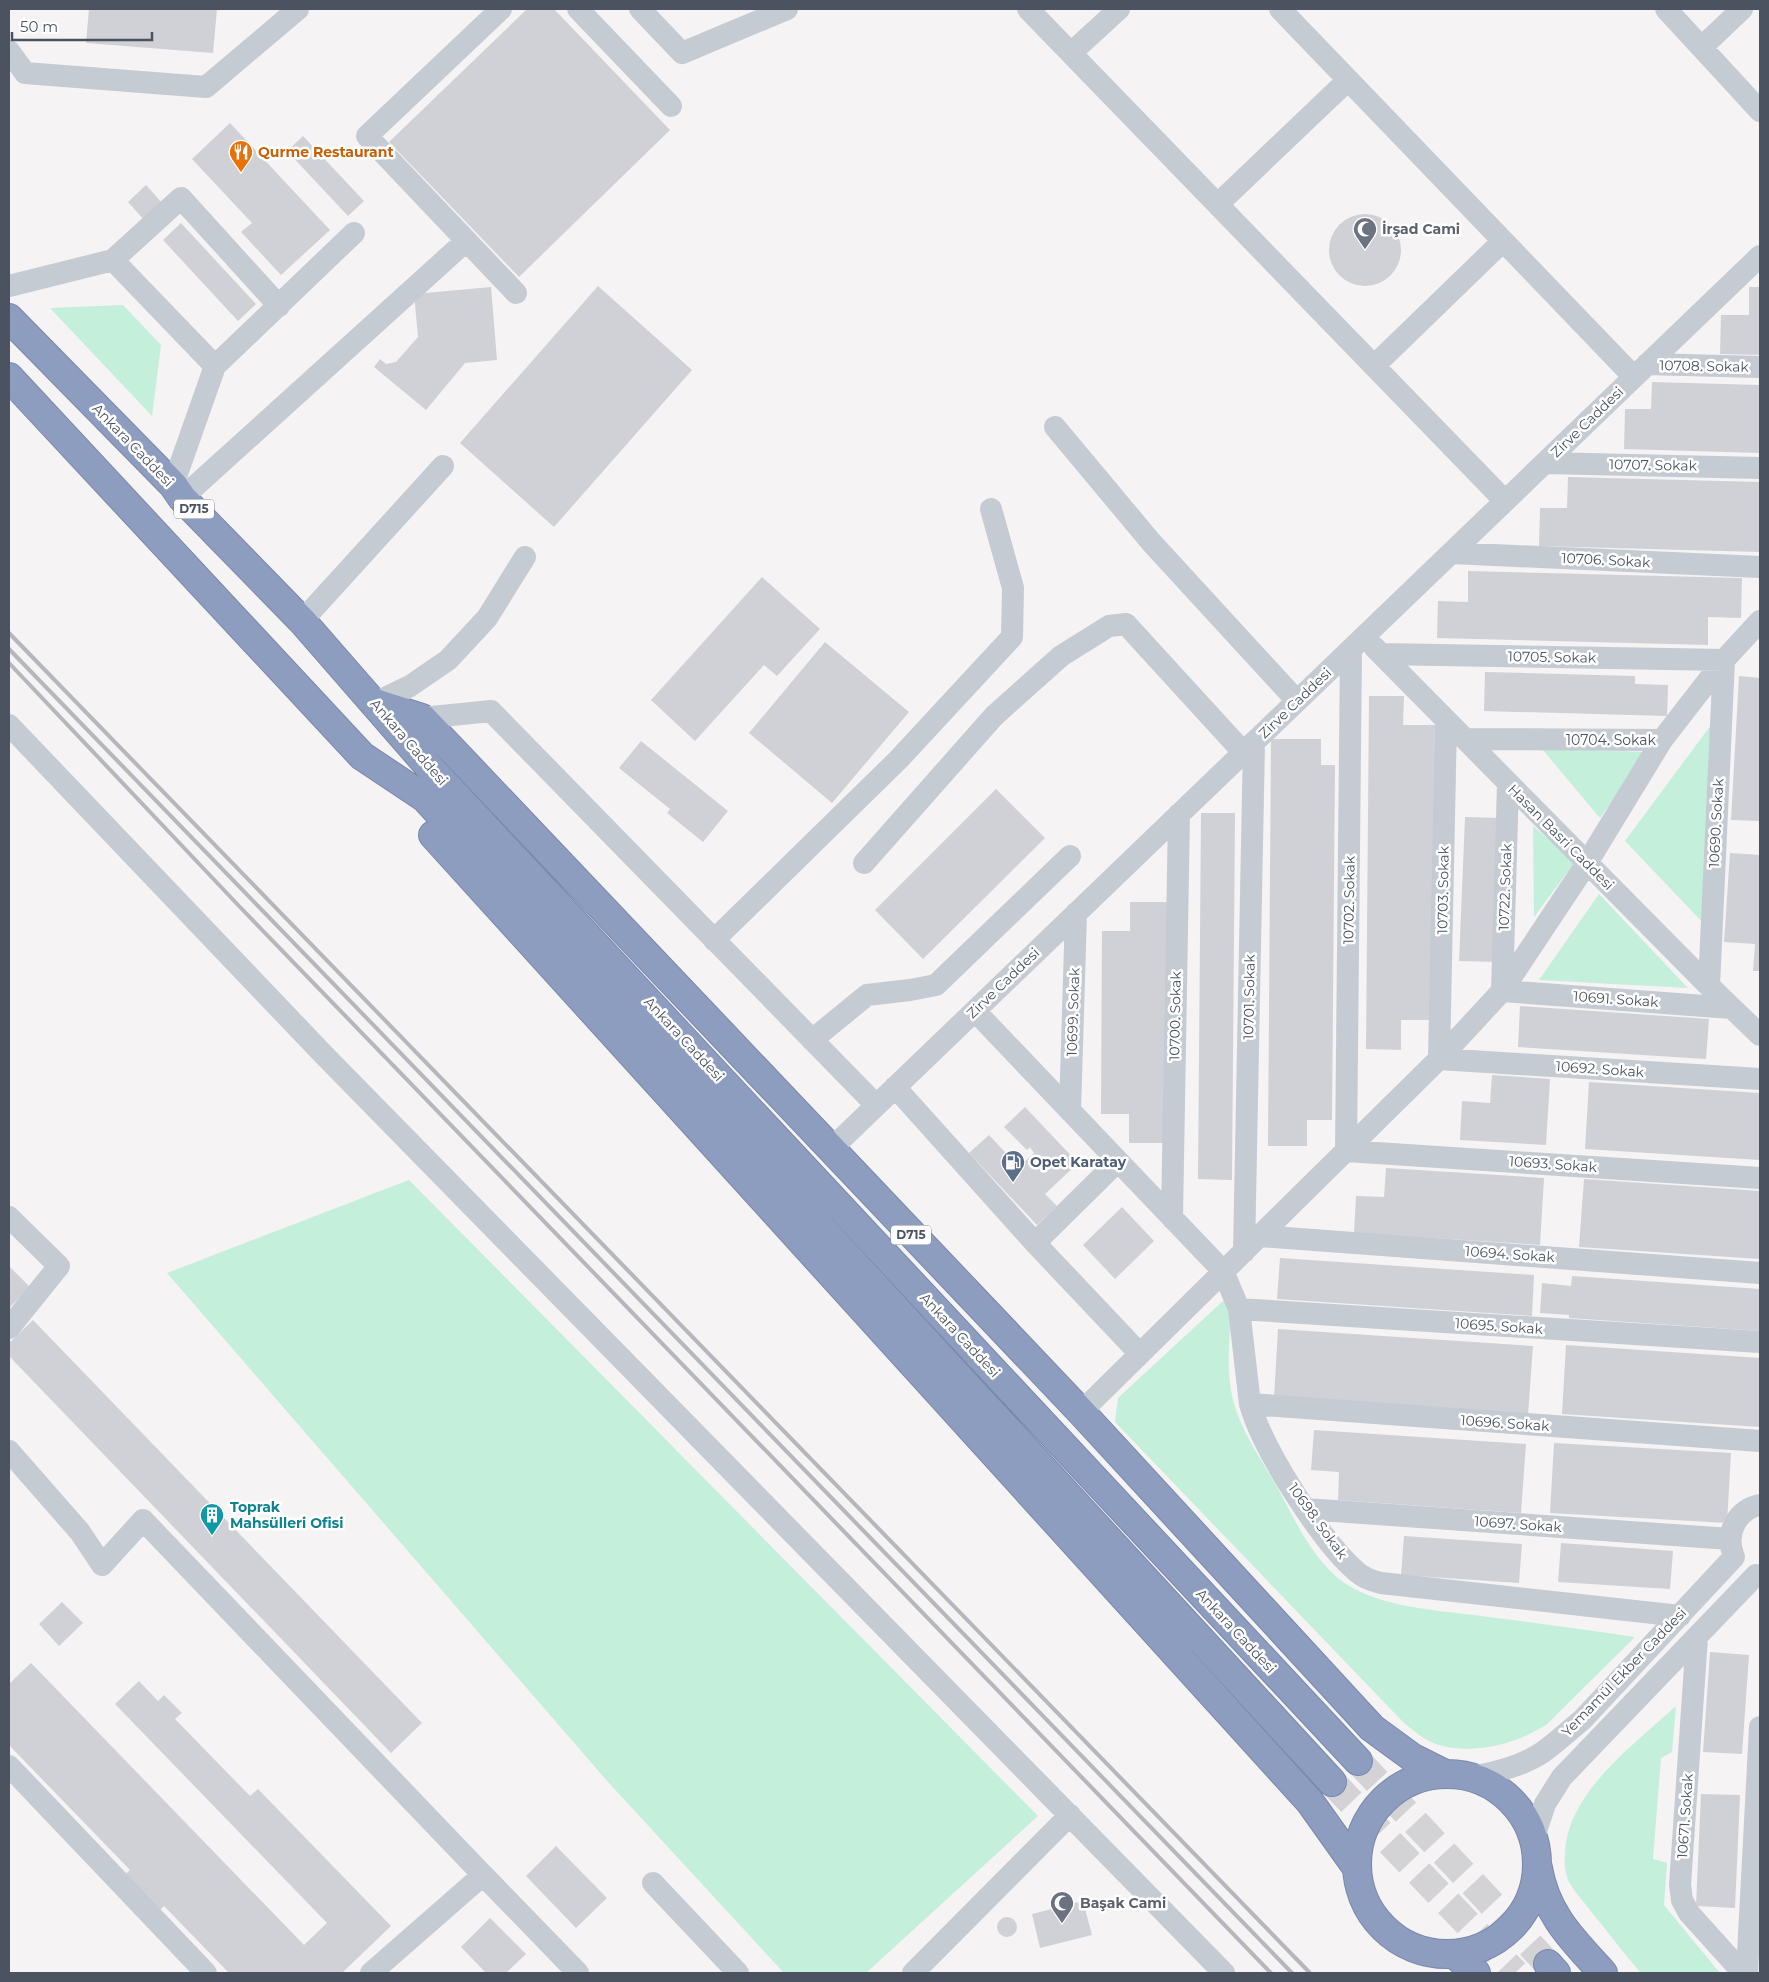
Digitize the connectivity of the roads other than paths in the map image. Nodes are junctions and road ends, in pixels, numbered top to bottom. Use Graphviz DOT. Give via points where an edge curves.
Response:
graph roads {
  1 [pos="298,9"];
  2 [pos="502,9"];
  3 [pos="578,9"];
  4 [pos="640,9"];
  5 [pos="787,9"];
  6 [pos="1028,9"];
  7 [pos="1119,9"];
  8 [pos="1280,9"];
  9 [pos="1666,9"];
  10 [pos="1742,9"];
  11 [pos="747,17"];
  12 [pos="1702,47"];
  13 [pos="9,51"];
  14 [pos="1071,53"];
  15 [pos="1348,80"];
  16 [pos="671,106"];
  17 [pos="1760,111"];
  18 [pos="1218,204"];
  19 [pos="354,233"];
  20 [pos="466,241"];
  21 [pos="1503,241"];
  22 [pos="1760,256"];
  23 [pos="113,260"];
  24 [pos="1751,273"];
  25 [pos="9,286"];
  26 [pos="516,293"];
  27 [pos="279,306"];
  28 [pos="9,318"];
  29 [pos="215,366"];
  30 [pos="1374,366"];
  31 [pos="1760,367"];
  32 [pos="1640,371"];
  33 [pos="9,378"];
  34 [pos="1055,427"];
  35 [pos="1545,463"];
  36 [pos="443,466"];
  37 [pos="1760,468"];
  38 [pos="178,491"];
  39 [pos="1505,501"];
  40 [pos="991,509"];
  41 [pos="1451,552"];
  42 [pos="525,557"];
  43 [pos="1760,566"];
  44 [pos="1760,620"];
  45 [pos="302,621"];
  46 [pos="1357,643"];
  47 [pos="1381,654"];
  48 [pos="1724,660"];
  49 [pos="1297,701"];
  50 [pos="375,703"];
  51 [pos="422,718"];
  52 [pos="1446,721"];
  53 [pos="9,725"];
  54 [pos="1465,739"];
  55 [pos="1662,740"];
  56 [pos="1248,747"];
  57 [pos="362,756"];
  58 [pos="1508,783"];
  59 [pos="1179,814"];
  60 [pos="1070,856"];
  61 [pos="864,863"];
  62 [pos="1587,863"];
  63 [pos="1076,913"];
  64 [pos="714,940"];
  65 [pos="1709,986"];
  66 [pos="1502,991"];
  67 [pos="1731,1008"];
  68 [pos="975,1011"];
  69 [pos="1760,1035"];
  70 [pos="812,1040"];
  71 [pos="1439,1059"];
  72 [pos="1760,1079"];
  73 [pos="895,1087"];
  74 [pos="876,1106"];
  75 [pos="1070,1111"];
  76 [pos="830,1150"];
  77 [pos="1346,1151"];
  78 [pos="1118,1161"];
  79 [pos="1760,1178"];
  80 [pos="9,1216"];
  81 [pos="1172,1218"];
  82 [pos="1260,1236"];
  83 [pos="1035,1244"];
  84 [pos="1244,1252"];
  85 [pos="1223,1272"];
  86 [pos="1760,1273"];
  87 [pos="1239,1309"];
  88 [pos="9,1328"];
  89 [pos="1760,1342"];
  90 [pos="1140,1354"];
  91 [pos="1250,1404"];
  92 [pos="1081,1412"];
  93 [pos="1760,1441"];
  94 [pos="9,1451"];
  95 [pos="1759,1503"];
  96 [pos="1306,1509"];
  97 [pos="1732,1548"];
  98 [pos="1758,1576"];
  99 [pos="1680,1616"];
  100 [pos="1697,1637"];
  101 [pos="1760,1727"];
  102 [pos="1358,1762"];
  103 [pos="9,1766"];
  104 [pos="1443,1773"];
  105 [pos="1472,1777"];
  106 [pos="1332,1782"];
  107 [pos="1070,1815"];
  108 [pos="1534,1837"];
  109 [pos="1538,1864"];
  110 [pos="1357,1868"];
  111 [pos="483,1875"];
  112 [pos="654,1883"];
  113 [pos="1454,1954"];
  114 [pos="206,1973"];
  115 [pos="371,1973"];
  116 [pos="578,1973"];
  117 [pos="738,1973"];
  118 [pos="913,1973"];
  119 [pos="1224,1973"];
  120 [pos="1476,1973"];
  121 [pos="1604,1973"];
  122 [pos="1743,1973"];
  123 [pos="1747,1973"];
  1 -- 13 [label="street" via="206,87 25,73"];
  2 -- 20 [label="street" via="367,136"];
  3 -- 16 [label="street"];
  4 -- 11 [label="street" via="682,53"];
  5 -- 11 [label="street"];
  6 -- 14 [label="street"];
  7 -- 14 [label="street"];
  8 -- 15 [label="street"];
  9 -- 12 [label="street"];
  10 -- 12 [label="street"];
  12 -- 17 [label="street"];
  14 -- 18 [label="street"];
  15 -- 18 [label="street"];
  15 -- 21 [label="street"];
  18 -- 30 [label="street"];
  19 -- 27 [label="street"];
  20 -- 26 [label="street"];
  20 -- 38 [label="street"];
  21 -- 30 [label="street"];
  21 -- 32 [label="street"];
  22 -- 24 [label="street, Zirve Caddesi"];
  23 -- 25 [label="street"];
  23 -- 27 [label="street" via="181,198"];
  23 -- 29 [label="street"];
  24 -- 32 [label="street, Zirve Caddesi"];
  27 -- 29 [label="street"];
  28 -- 38 [label="highway, Ankara Caddesi / D715"];
  29 -- 38 [label="street"];
  30 -- 39 [label="street"];
  31 -- 32 [label="street, 10708. Sokak"];
  32 -- 35 [label="street, Zirve Caddesi"];
  33 -- 57 [label="highway, Ankara Caddesi"];
  34 -- 49 [label="street" via="1152,542"];
  35 -- 37 [label="street, 10707. Sokak"];
  35 -- 39 [label="street, Zirve Caddesi"];
  36 -- 45 [label="street"];
  38 -- 45 [label="highway, Ankara Caddesi / D715"];
  39 -- 41 [label="street, Zirve Caddesi"];
  40 -- 64 [label="street" via="1013,588 1012,638 898,760"];
  41 -- 43 [label="street, 10706. Sokak"];
  41 -- 46 [label="street, Zirve Caddesi"];
  42 -- 50 [label="street" via="487,618 448,660 410,686"];
  44 -- 48 [label="street, 10704. Sokak"];
  45 -- 50 [label="highway, Ankara Caddesi / D715"];
  46 -- 47 [label="street, Hasan Basri Caddesi"];
  46 -- 49 [label="street, Zirve Caddesi"];
  46 -- 77 [label="street, 10702. Sokak"];
  47 -- 48 [label="street, 10705. Sokak"];
  47 -- 52 [label="street, Hasan Basri Caddesi"];
  48 -- 55 [label="street, 10704. Sokak"];
  48 -- 65 [label="street, 10690. Sokak"];
  49 -- 56 [label="street, Zirve Caddesi"];
  50 -- 51 [label="highway, D715"];
  50 -- 102 [label="highway, Ankara Caddesi / D715" via="438,777"];
  51 -- 64 [label="street" via="491,711"];
  51 -- 76 [label="highway, D715"];
  52 -- 54 [label="street, Hasan Basri Caddesi"];
  52 -- 71 [label="street, 10703. Sokak"];
  53 -- 107 [label="street" via="323,1054"];
  54 -- 55 [label="street, 10704. Sokak"];
  54 -- 58 [label="street, Hasan Basri Caddesi"];
  55 -- 62 [label="street"];
  56 -- 59 [label="street, Zirve Caddesi"];
  56 -- 61 [label="street" via="1126,624 1109,626 1062,656 994,716"];
  56 -- 84 [label="street, 10701. Sokak"];
  57 -- 106 [label="highway, Ankara Caddesi" via="425,798"];
  57 -- 110 [label="highway" via="1310,1802"];
  58 -- 62 [label="street, Hasan Basri Caddesi"];
  58 -- 66 [label="street, 10722. Sokak"];
  59 -- 63 [label="street, Zirve Caddesi"];
  59 -- 81 [label="street, 10700. Sokak"];
  60 -- 70 [label="street" via="936,985 867,994"];
  62 -- 65 [label="street, Hasan Basri Caddesi"];
  62 -- 66 [label="street"];
  63 -- 68 [label="street, Zirve Caddesi"];
  63 -- 75 [label="street, 10699. Sokak"];
  64 -- 70 [label="street"];
  65 -- 67 [label="street, Hasan Basri Caddesi"];
  66 -- 67 [label="street, 10691. Sokak"];
  66 -- 71 [label="street"];
  67 -- 69 [label="street, Hasan Basri Caddesi"];
  68 -- 73 [label="street, Zirve Caddesi"];
  68 -- 75 [label="street, 10698. Sokak"];
  70 -- 74 [label="street"];
  71 -- 72 [label="street, 10692. Sokak"];
  71 -- 77 [label="street"];
  73 -- 74 [label="street, Zirve Caddesi"];
  73 -- 83 [label="street"];
  74 -- 76 [label="street, Zirve Caddesi"];
  75 -- 78 [label="street, 10698. Sokak"];
  76 -- 92 [label="highway, D715"];
  77 -- 79 [label="street, 10693. Sokak"];
  77 -- 82 [label="street"];
  78 -- 81 [label="street, 10698. Sokak"];
  78 -- 83 [label="street"];
  80 -- 88 [label="street" via="59,1266"];
  81 -- 85 [label="street, 10698. Sokak"];
  82 -- 84 [label="street"];
  82 -- 86 [label="street, 10694. Sokak"];
  83 -- 90 [label="street"];
  84 -- 85 [label="street"];
  85 -- 87 [label="street, 10698. Sokak"];
  85 -- 90 [label="street"];
  87 -- 89 [label="street, 10695. Sokak"];
  87 -- 91 [label="street, 10698. Sokak"];
  90 -- 92 [label="street"];
  91 -- 93 [label="street, 10696. Sokak"];
  91 -- 96 [label="street, 10698. Sokak" via="1260,1431"];
  92 -- 104 [label="highway, D715" via="1372,1728 1413,1758"];
  94 -- 111 [label="street" via="80,1532 102,1565 143,1520"];
  95 -- 97 [label="street, Yemamül Ekber Caddesi" via="1735,1522"];
  96 -- 97 [label="street, 10697. Sokak"];
  96 -- 99 [label="street, 10698. Sokak" via="1357,1572 1381,1584"];
  97 -- 98 [label="street" via="1747,1571"];
  97 -- 99 [label="street, Yemamül Ekber Caddesi"];
  98 -- 100 [label="street, Yemamül Ekber Caddesi"];
  99 -- 105 [label="street, Yemamül Ekber Caddesi" via="1583,1719 1542,1752 1513,1766"];
  100 -- 108 [label="street, Yemamül Ekber Caddesi" via="1562,1777 1545,1804"];
  100 -- 122 [label="street, 10671. Sokak" via="1680,1885 1682,1900 1689,1913"];
  101 -- 123 [label="street"];
  103 -- 114 [label="street"];
  104 -- 105 [label="highway"];
  104 -- 110 [label="highway" via="1416,1779 1384,1800 1372,1814 1360,1839"];
  105 -- 108 [label="highway" via="1506,1795 1523,1814"];
  107 -- 118 [label="street"];
  107 -- 119 [label="street"];
  108 -- 109 [label="highway"];
  109 -- 113 [label="highway" via="1533,1890 1522,1915 1504,1934 1481,1948"];
  109 -- 121 [label="highway" via="1541,1886 1558,1921"];
  110 -- 113 [label="highway" via="1362,1896 1377,1921 1399,1941 1426,1952"];
  111 -- 115 [label="street"];
  111 -- 116 [label="street"];
  112 -- 117 [label="street"];
  113 -- 120 [label="highway"];
}
